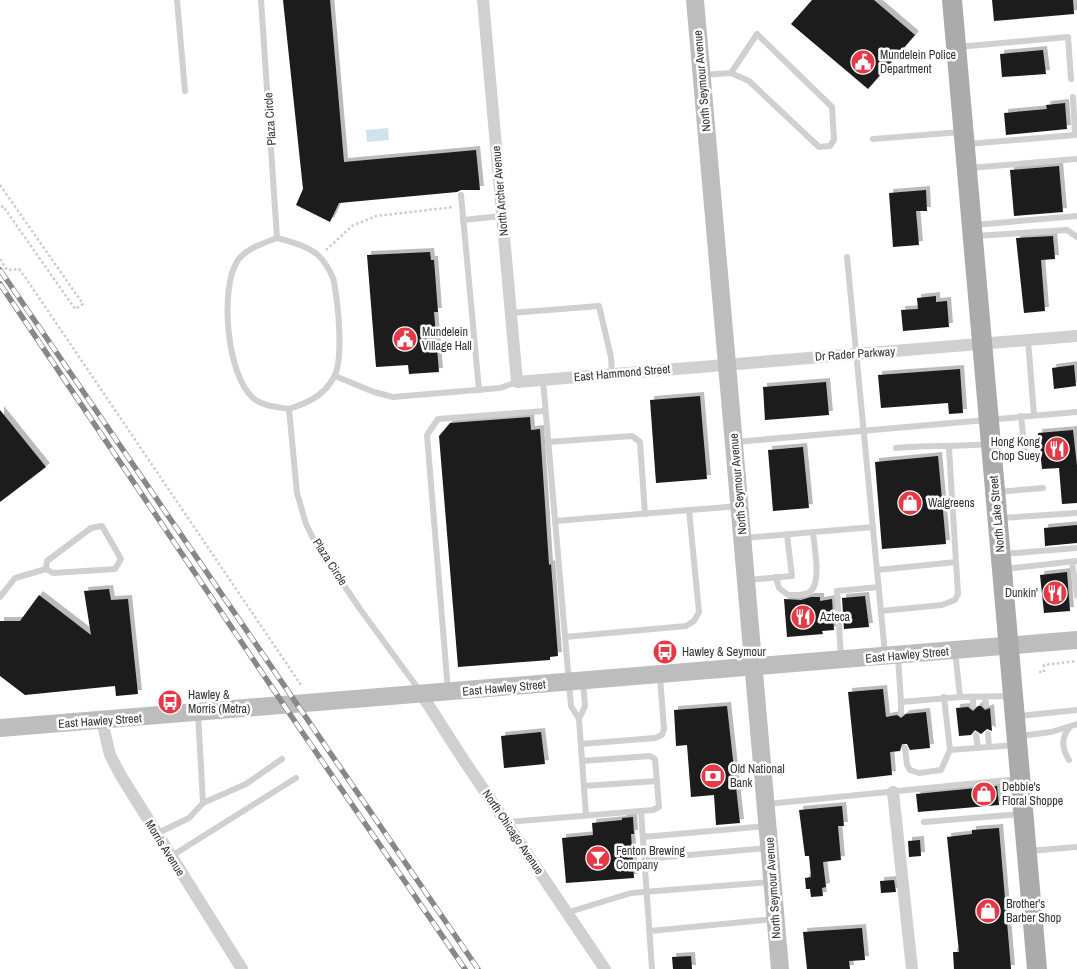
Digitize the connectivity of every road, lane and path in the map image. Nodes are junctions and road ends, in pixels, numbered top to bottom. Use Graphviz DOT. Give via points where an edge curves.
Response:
graph roads {
  1 [pos="177,0"];
  2 [pos="261,0"];
  3 [pos="483,0"];
  4 [pos="695,0"];
  5 [pos="952,0"];
  6 [pos="957,47"];
  7 [pos="731,73"];
  8 [pos="701,76"];
  9 [pos="1071,79"];
  10 [pos="185,91"];
  11 [pos="1073,97"];
  12 [pos="873,138"];
  13 [pos="965,138"];
  14 [pos="1077,158"];
  15 [pos="968,168"];
  16 [pos="0,185"];
  17 [pos="461,195"];
  18 [pos="455,207"];
  19 [pos="0,209"];
  20 [pos="502,216"];
  21 [pos="1077,216"];
  22 [pos="463,220"];
  23 [pos="973,230"];
  24 [pos="1077,237"];
  25 [pos="277,238"];
  26 [pos="320,256"];
  27 [pos="848,257"];
  28 [pos="0,259"];
  29 [pos="511,314"];
  30 [pos="1077,336"];
  31 [pos="1028,340"];
  32 [pos="983,344"];
  33 [pos="857,354"];
  34 [pos="727,363"];
  35 [pos="612,374"];
  36 [pos="335,376"];
  37 [pos="543,380"];
  38 [pos="517,382"];
  39 [pos="479,390"];
  40 [pos="288,409"];
  41 [pos="545,411"];
  42 [pos="1077,412"];
  43 [pos="1022,416"];
  44 [pos="1034,416"];
  45 [pos="989,419"];
  46 [pos="864,431"];
  47 [pos="548,442"];
  48 [pos="734,442"];
  49 [pos="896,448"];
  50 [pos="949,448"];
  51 [pos="866,450"];
  52 [pos="874,450"];
  53 [pos="992,450"];
  54 [pos="1043,488"];
  55 [pos="995,492"];
  56 [pos="740,506"];
  57 [pos="690,510"];
  58 [pos="1077,513"];
  59 [pos="645,514"];
  60 [pos="997,518"];
  61 [pos="555,521"];
  62 [pos="873,527"];
  63 [pos="813,532"];
  64 [pos="788,535"];
  65 [pos="743,538"];
  66 [pos="1077,548"];
  67 [pos="1075,561"];
  68 [pos="956,562"];
  69 [pos="1000,562"];
  70 [pos="46,569"];
  71 [pos="877,570"];
  72 [pos="776,577"];
  73 [pos="746,580"];
  74 [pos="879,587"];
  75 [pos="0,596"];
  76 [pos="1077,596"];
  77 [pos="881,610"];
  78 [pos="565,637"];
  79 [pos="1077,640"];
  80 [pos="1007,646"];
  81 [pos="955,651"];
  82 [pos="891,656"];
  83 [pos="841,660"];
  84 [pos="1077,661"];
  85 [pos="754,667"];
  86 [pos="1039,672"];
  87 [pos="660,675"];
  88 [pos="576,682"];
  89 [pos="301,685"];
  90 [pos="448,692"];
  91 [pos="422,695"];
  92 [pos="1012,696"];
  93 [pos="944,697"];
  94 [pos="960,697"];
  95 [pos="973,697"];
  96 [pos="985,697"];
  97 [pos="901,702"];
  98 [pos="986,705"];
  99 [pos="974,706"];
  100 [pos="1077,710"];
  101 [pos="198,713"];
  102 [pos="901,713"];
  103 [pos="1014,716"];
  104 [pos="579,718"];
  105 [pos="102,721"];
  106 [pos="1077,724"];
  107 [pos="1069,727"];
  108 [pos="0,728"];
  109 [pos="976,734"];
  110 [pos="988,734"];
  111 [pos="1016,741"];
  112 [pos="581,744"];
  113 [pos="989,747"];
  114 [pos="905,748"];
  115 [pos="978,748"];
  116 [pos="950,750"];
  117 [pos="282,759"];
  118 [pos="1069,760"];
  119 [pos="582,761"];
  120 [pos="296,778"];
  121 [pos="1020,779"];
  122 [pos="657,781"];
  123 [pos="584,786"];
  124 [pos="893,792"];
  125 [pos="203,803"];
  126 [pos="766,804"];
  127 [pos="641,811"];
  128 [pos="1023,813"];
  129 [pos="586,815"];
  130 [pos="507,822"];
  131 [pos="924,822"];
  132 [pos="768,826"];
  133 [pos="156,834"];
  134 [pos="643,837"];
  135 [pos="1077,847"];
  136 [pos="770,848"];
  137 [pos="1026,851"];
  138 [pos="170,857"];
  139 [pos="644,859"];
  140 [pos="772,882"];
  141 [pos="647,892"];
  142 [pos="566,913"];
  143 [pos="776,919"];
  144 [pos="650,931"];
  145 [pos="242,969"];
  146 [pos="605,969"];
  147 [pos="652,969"];
  148 [pos="780,969"];
  149 [pos="912,969"];
  150 [pos="1037,969"];
  1 -- 10 [label="lane"];
  2 -- 25 [label="lane, Plaza Circle"];
  3 -- 20 [label="street, North Archer Avenue"];
  4 -- 8 [label="street, North Seymour Avenue"];
  5 -- 6 [label="main road, North Lake Street"];
  6 -- 9 [label="lane" via="1068,37"];
  6 -- 13 [label="main road, North Lake Street"];
  7 -- 7 [label="lane" via="749,81 819,147 830,146 834,140 832,107 757,34"];
  7 -- 8 [label="lane"];
  8 -- 34 [label="street, North Seymour Avenue"];
  11 -- 13 [label="lane" via="1075,135"];
  12 -- 13 [label="lane"];
  13 -- 15 [label="main road, North Lake Street"];
  14 -- 15 [label="lane"];
  15 -- 23 [label="main road, North Lake Street"];
  16 -- 19 [label="path" via="83,304 75,309 3,206"];
  17 -- 22 [label="lane"];
  18 -- 26 [label="path" via="364,220 352,226"];
  20 -- 22 [label="lane"];
  20 -- 29 [label="street, North Archer Avenue"];
  21 -- 23 [label="lane"];
  22 -- 39 [label="lane"];
  23 -- 24 [label="lane" via="1067,230"];
  23 -- 32 [label="main road, North Lake Street"];
  25 -- 26 [label="lane"];
  25 -- 40 [label="lane" via="254,247 238,260 227,300 233,363 241,384 253,398"];
  26 -- 36 [label="lane" via="334,280 340,351"];
  27 -- 33 [label="lane"];
  28 -- 89 [label="path" via="8,270 19,269 27,280"];
  29 -- 35 [label="lane" via="599,306"];
  29 -- 38 [label="street, North Archer Avenue"];
  30 -- 31 [label="street, Dr Rader Parkway"];
  31 -- 32 [label="street, Dr Rader Parkway"];
  31 -- 44 [label="lane"];
  32 -- 33 [label="street, Dr Rader Parkway"];
  32 -- 45 [label="main road, North Lake Street"];
  33 -- 34 [label="street, Dr Rader Parkway"];
  33 -- 46 [label="lane"];
  34 -- 35 [label="street, East Hammond Street"];
  34 -- 48 [label="street, North Seymour Avenue"];
  35 -- 37 [label="street, East Hammond Street"];
  36 -- 39 [label="lane" via="393,397"];
  36 -- 40 [label="lane" via="325,391 308,403"];
  37 -- 38 [label="street, East Hammond Street"];
  37 -- 41 [label="lane"];
  38 -- 39 [label="lane"];
  40 -- 91 [label="lane, Plaza Circle" via="297,493 306,524 360,609"];
  41 -- 47 [label="lane"];
  41 -- 90 [label="lane" via="438,419 426,435"];
  42 -- 44 [label="lane"];
  43 -- 44 [label="lane"];
  43 -- 45 [label="lane"];
  43 -- 53 [label="lane" via="1025,454"];
  45 -- 46 [label="lane"];
  45 -- 53 [label="main road, North Lake Street"];
  46 -- 48 [label="lane"];
  46 -- 51 [label="lane"];
  47 -- 59 [label="lane" via="632,436 640,442"];
  47 -- 61 [label="lane"];
  48 -- 56 [label="street, North Seymour Avenue"];
  49 -- 50 [label="lane" via="933,445"];
  50 -- 53 [label="lane"];
  50 -- 68 [label="lane"];
  51 -- 52 [label="lane"];
  51 -- 62 [label="lane"];
  53 -- 55 [label="main road, North Lake Street"];
  54 -- 55 [label="lane"];
  55 -- 60 [label="main road, North Lake Street"];
  56 -- 57 [label="lane"];
  56 -- 65 [label="street, North Seymour Avenue"];
  57 -- 59 [label="lane"];
  57 -- 78 [label="lane" via="699,612 694,621 686,626"];
  58 -- 60 [label="lane"];
  59 -- 61 [label="lane"];
  60 -- 69 [label="main road, North Lake Street"];
  61 -- 78 [label="lane"];
  62 -- 63 [label="lane"];
  62 -- 71 [label="lane"];
  63 -- 64 [label="lane"];
  63 -- 72 [label="lane" via="817,580 814,588 807,594 788,595 779,588"];
  64 -- 65 [label="lane"];
  64 -- 72 [label="lane" via="792,576"];
  65 -- 73 [label="street, North Seymour Avenue"];
  66 -- 69 [label="lane"];
  67 -- 69 [label="lane"];
  67 -- 76 [label="lane"];
  68 -- 71 [label="lane"];
  68 -- 77 [label="lane" via="958,594 955,600 942,605"];
  69 -- 80 [label="main road, North Lake Street"];
  70 -- 70 [label="lane" via="53,573 115,569 121,559 102,526 91,528 47,561"];
  70 -- 75 [label="lane" via="16,578"];
  71 -- 74 [label="lane"];
  72 -- 73 [label="lane"];
  73 -- 85 [label="street, North Seymour Avenue"];
  74 -- 77 [label="lane"];
  74 -- 83 [label="lane" via="837,591"];
  77 -- 82 [label="lane"];
  78 -- 88 [label="lane"];
  79 -- 80 [label="street, East Hawley Street"];
  80 -- 81 [label="street, East Hawley Street"];
  80 -- 92 [label="main road, North Lake Street"];
  81 -- 82 [label="street, East Hawley Street"];
  81 -- 94 [label="lane"];
  82 -- 83 [label="street, East Hawley Street"];
  82 -- 97 [label="lane"];
  83 -- 85 [label="street, East Hawley Street"];
  84 -- 86 [label="path" via="1044,665 1044,672"];
  85 -- 87 [label="street, East Hawley Street"];
  85 -- 126 [label="street, North Seymour Avenue"];
  87 -- 88 [label="street, East Hawley Street"];
  87 -- 112 [label="lane" via="662,735"];
  88 -- 90 [label="street, East Hawley Street"];
  88 -- 104 [label="lane" via="572,706"];
  88 -- 104 [label="lane" via="585,706"];
  90 -- 91 [label="street, East Hawley Street"];
  91 -- 101 [label="street, East Hawley Street"];
  91 -- 130 [label="street, North Chicago Avenue"];
  92 -- 96 [label="lane"];
  92 -- 103 [label="main road, North Lake Street"];
  93 -- 94 [label="lane"];
  93 -- 97 [label="lane"];
  93 -- 116 [label="lane"];
  94 -- 95 [label="lane"];
  95 -- 96 [label="lane"];
  95 -- 99 [label="lane"];
  96 -- 98 [label="lane"];
  97 -- 102 [label="lane"];
  100 -- 103 [label="lane"];
  101 -- 105 [label="street, East Hawley Street"];
  101 -- 125 [label="lane"];
  103 -- 111 [label="main road, North Lake Street"];
  104 -- 112 [label="lane"];
  105 -- 108 [label="street, East Hawley Street"];
  105 -- 133 [label="street, Morris Avenue" via="110,754"];
  106 -- 107 [label="lane"];
  107 -- 111 [label="lane"];
  107 -- 118 [label="lane" via="1063,742"];
  109 -- 115 [label="lane"];
  110 -- 113 [label="lane"];
  111 -- 113 [label="lane"];
  111 -- 121 [label="main road, North Lake Street"];
  112 -- 119 [label="lane"];
  113 -- 115 [label="lane"];
  114 -- 116 [label="lane" via="907,765 919,773 941,770"];
  115 -- 116 [label="lane"];
  117 -- 125 [label="lane" via="246,784"];
  119 -- 122 [label="lane" via="650,756 656,759"];
  119 -- 123 [label="lane"];
  120 -- 138 [label="lane"];
  121 -- 124 [label="lane"];
  121 -- 128 [label="main road, North Lake Street"];
  122 -- 123 [label="lane"];
  122 -- 127 [label="lane" via="659,806"];
  123 -- 129 [label="lane"];
  124 -- 126 [label="lane"];
  124 -- 149 [label="street"];
  125 -- 133 [label="lane" via="189,818"];
  126 -- 132 [label="street, North Seymour Avenue"];
  127 -- 129 [label="lane"];
  127 -- 134 [label="lane"];
  128 -- 131 [label="lane"];
  128 -- 137 [label="main road, North Lake Street"];
  129 -- 130 [label="lane"];
  130 -- 142 [label="street, North Chicago Avenue"];
  132 -- 134 [label="lane"];
  132 -- 136 [label="street, North Seymour Avenue"];
  133 -- 138 [label="street, Morris Avenue"];
  134 -- 139 [label="lane"];
  135 -- 137 [label="lane"];
  136 -- 139 [label="lane"];
  136 -- 140 [label="street, North Seymour Avenue"];
  137 -- 150 [label="main road, North Lake Street"];
  138 -- 145 [label="street, Morris Avenue"];
  139 -- 141 [label="lane"];
  140 -- 141 [label="lane"];
  140 -- 143 [label="street, North Seymour Avenue"];
  141 -- 142 [label="lane" via="631,893"];
  141 -- 144 [label="lane"];
  142 -- 146 [label="street, North Chicago Avenue"];
  143 -- 144 [label="lane"];
  143 -- 148 [label="street, North Seymour Avenue"];
  144 -- 147 [label="lane"];
}
